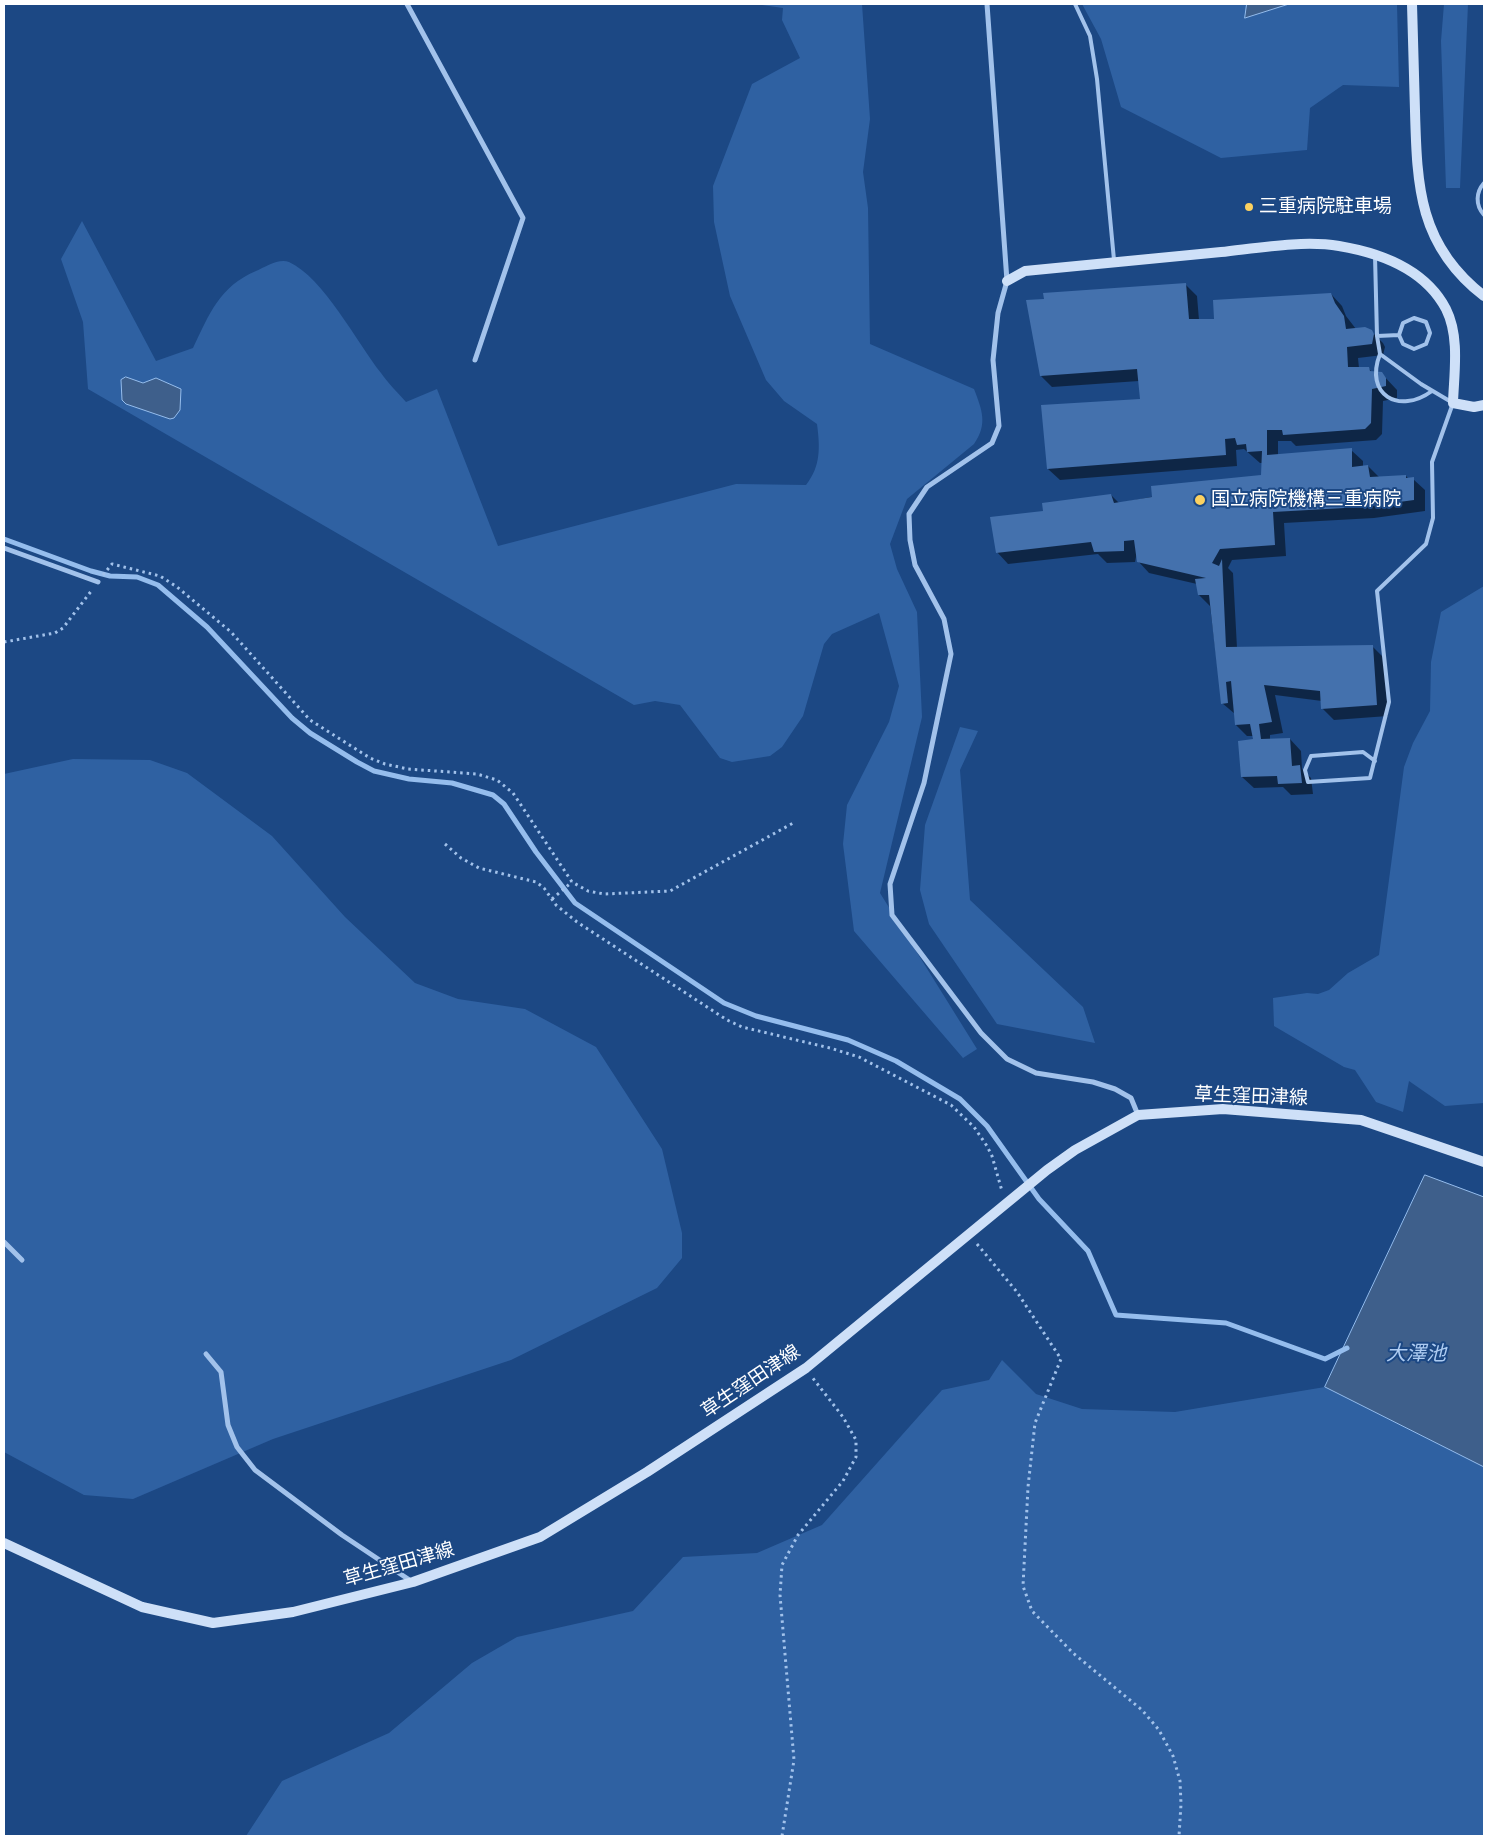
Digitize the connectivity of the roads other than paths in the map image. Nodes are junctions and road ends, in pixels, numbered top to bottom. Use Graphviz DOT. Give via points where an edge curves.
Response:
graph roads {
  1 [pos="408,4"];
  2 [pos="987,4"];
  3 [pos="1075,4"];
  4 [pos="1412,4"];
  5 [pos="1484,182"];
  6 [pos="1484,215"];
  7 [pos="1375,254"];
  8 [pos="1115,262"];
  9 [pos="1007,281"];
  10 [pos="1484,296"];
  11 [pos="1398,335"];
  12 [pos="1377,336"];
  13 [pos="1380,354"];
  14 [pos="474,360"];
  15 [pos="1432,391"];
  16 [pos="1453,403"];
  17 [pos="1484,405"];
  18 [pos="4,548"];
  19 [pos="98,582"];
  20 [pos="1375,761"];
  21 [pos="1138,1115"];
  22 [pos="1484,1162"];
  23 [pos="4,1242"];
  24 [pos="22,1260"];
  25 [pos="206,1354"];
  26 [pos="4,1543"];
  27 [pos="413,1582"];
  1 -- 14 [label="street" via="523,218"];
  2 -- 9 [label="street"];
  3 -- 8 [label="lane" via="1090,36 1097,79"];
  4 -- 10 [label="main road" via="1416,152 1421,198 1427,219 1446,257 1456,272"];
  5 -- 6 [label="lane" via="1478,198 1478,207"];
  7 -- 8 [label="main road" via="1337,246 1277,246"];
  7 -- 12 [label="lane"];
  7 -- 16 [label="main road" via="1418,276 1429,285 1446,310 1454,335"];
  8 -- 9 [label="main road" via="1025,271"];
  9 -- 21 [label="street" via="998,313 993,360 999,426 992,443 927,487 909,514 915,565 944,619 951,654 924,783 890,884 892,915 981,1033 1007,1059 1036,1073 1115,1088 1135,1102"];
  11 -- 11 [label="lane" via="1403,323 1414,318 1426,322 1430,333 1426,344 1414,349 1402,344"];
  11 -- 12 [label="lane"];
  12 -- 13 [label="lane"];
  13 -- 15 [label="lane"];
  13 -- 15 [label="lane" via="1378,384 1383,395 1400,401 1422,398"];
  15 -- 16 [label="lane"];
  16 -- 17 [label="main road" via="1474,407"];
  16 -- 20 [label="lane" via="1432,462 1433,518 1426,544 1377,591 1389,702"];
  18 -- 19 [label="street"];
  20 -- 20 [label="lane" via="1363,752 1311,756 1305,770 1308,782 1370,778"];
  21 -- 22 [label="main road, 草生窪田津線" via="1223,1109 1361,1120"];
  21 -- 27 [label="main road, 草生窪田津線" via="1075,1150 1037,1178 806,1368 647,1472 540,1537"];
  23 -- 24 [label="street"];
  25 -- 27 [label="street" via="222,1372 228,1425 237,1448 255,1470 342,1535"];
  26 -- 27 [label="main road, 草生窪田津線" via="142,1607 213,1624 293,1612"];
}
